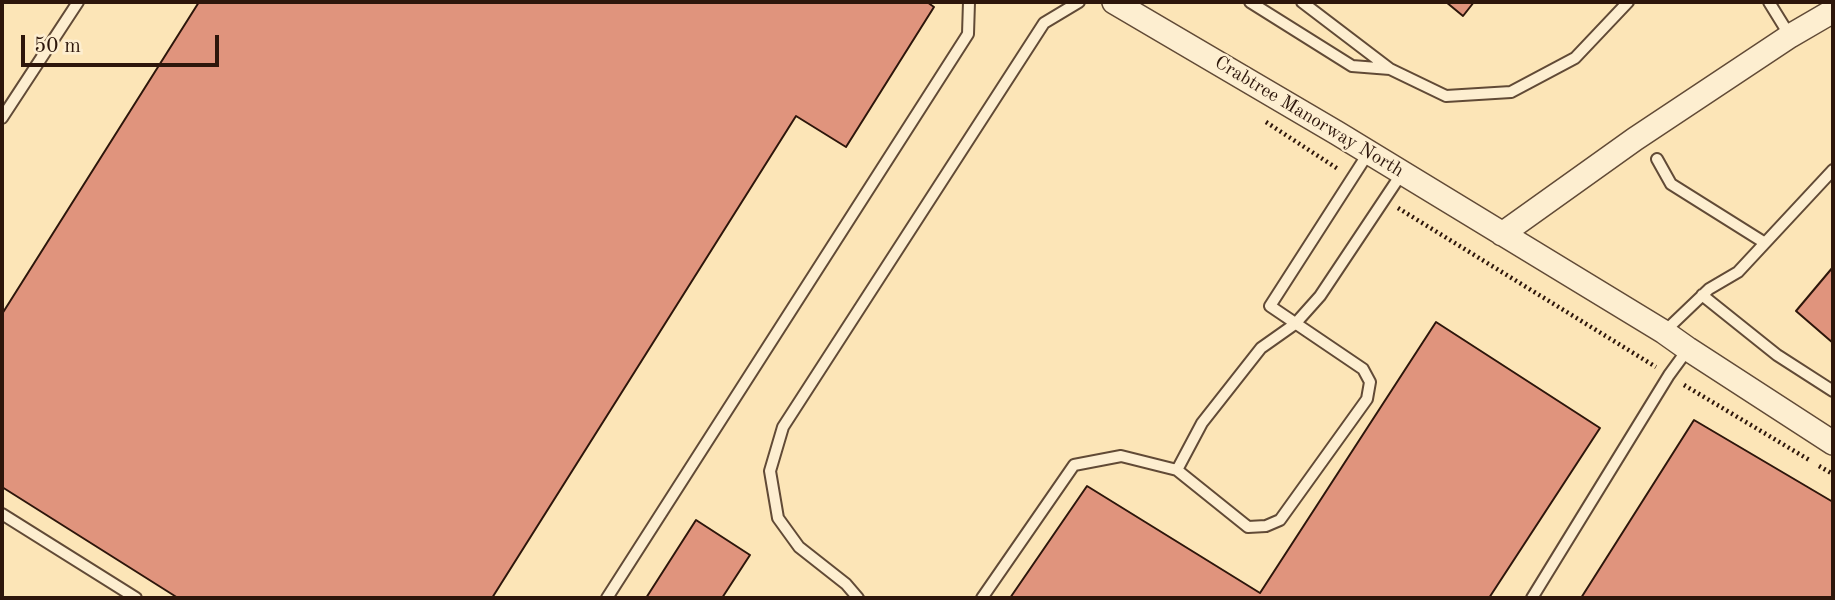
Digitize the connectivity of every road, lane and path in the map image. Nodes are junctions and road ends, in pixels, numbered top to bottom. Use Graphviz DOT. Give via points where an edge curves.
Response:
graph roads {
  1 [pos="78,2"];
  2 [pos="969,2"];
  3 [pos="1079,2"];
  4 [pos="1114,2"];
  5 [pos="1250,2"];
  6 [pos="1302,2"];
  7 [pos="1628,2"];
  8 [pos="1769,2"];
  9 [pos="1833,11"];
  10 [pos="1790,36"];
  11 [pos="1390,69"];
  12 [pos="2,118"];
  13 [pos="1369,152"];
  14 [pos="1657,159"];
  15 [pos="1833,170"];
  16 [pos="1402,173"];
  17 [pos="1398,208"];
  18 [pos="1502,234"];
  19 [pos="1765,243"];
  20 [pos="1702,295"];
  21 [pos="1295,324"];
  22 [pos="1664,332"];
  23 [pos="1688,349"];
  24 [pos="1653,365"];
  25 [pos="1681,383"];
  26 [pos="1833,391"];
  27 [pos="1833,443"];
  28 [pos="1177,470"];
  29 [pos="1833,474"];
  30 [pos="2,514"];
  31 [pos="136,598"];
  32 [pos="607,598"];
  33 [pos="858,598"];
  34 [pos="982,598"];
  35 [pos="1532,598"];
  1 -- 12 [label="lane"];
  2 -- 32 [label="lane" via="968,34"];
  3 -- 33 [label="lane" via="1044,23 783,427 770,471 778,518 799,547"];
  4 -- 13 [label="street, Crabtree Manorway North"];
  5 -- 11 [label="lane" via="1352,66"];
  6 -- 11 [label="lane"];
  7 -- 11 [label="lane" via="1576,58 1511,92 1446,96"];
  8 -- 10 [label="lane"];
  9 -- 10 [label="street"];
  10 -- 18 [label="street"];
  13 -- 16 [label="street, Crabtree Manorway North"];
  13 -- 21 [label="lane" via="1270,306"];
  14 -- 19 [label="lane" via="1671,184"];
  15 -- 19 [label="lane"];
  16 -- 18 [label="street, Crabtree Manorway North"];
  16 -- 21 [label="lane" via="1320,296"];
  17 -- 24 [label="path, Crabtree Manorway North"];
  18 -- 22 [label="street, Crabtree Manorway North"];
  19 -- 20 [label="lane" via="1738,272"];
  20 -- 22 [label="lane"];
  20 -- 26 [label="lane" via="1777,355"];
  21 -- 28 [label="lane" via="1261,348 1202,423"];
  21 -- 28 [label="lane" via="1363,369 1370,382 1367,399 1280,520 1248,527"];
  22 -- 23 [label="street, Crabtree Manorway North"];
  23 -- 27 [label="street, Crabtree Manorway North"];
  23 -- 35 [label="lane"];
  25 -- 29 [label="path"];
  28 -- 34 [label="lane" via="1121,456 1074,465"];
  30 -- 31 [label="lane"];
}
